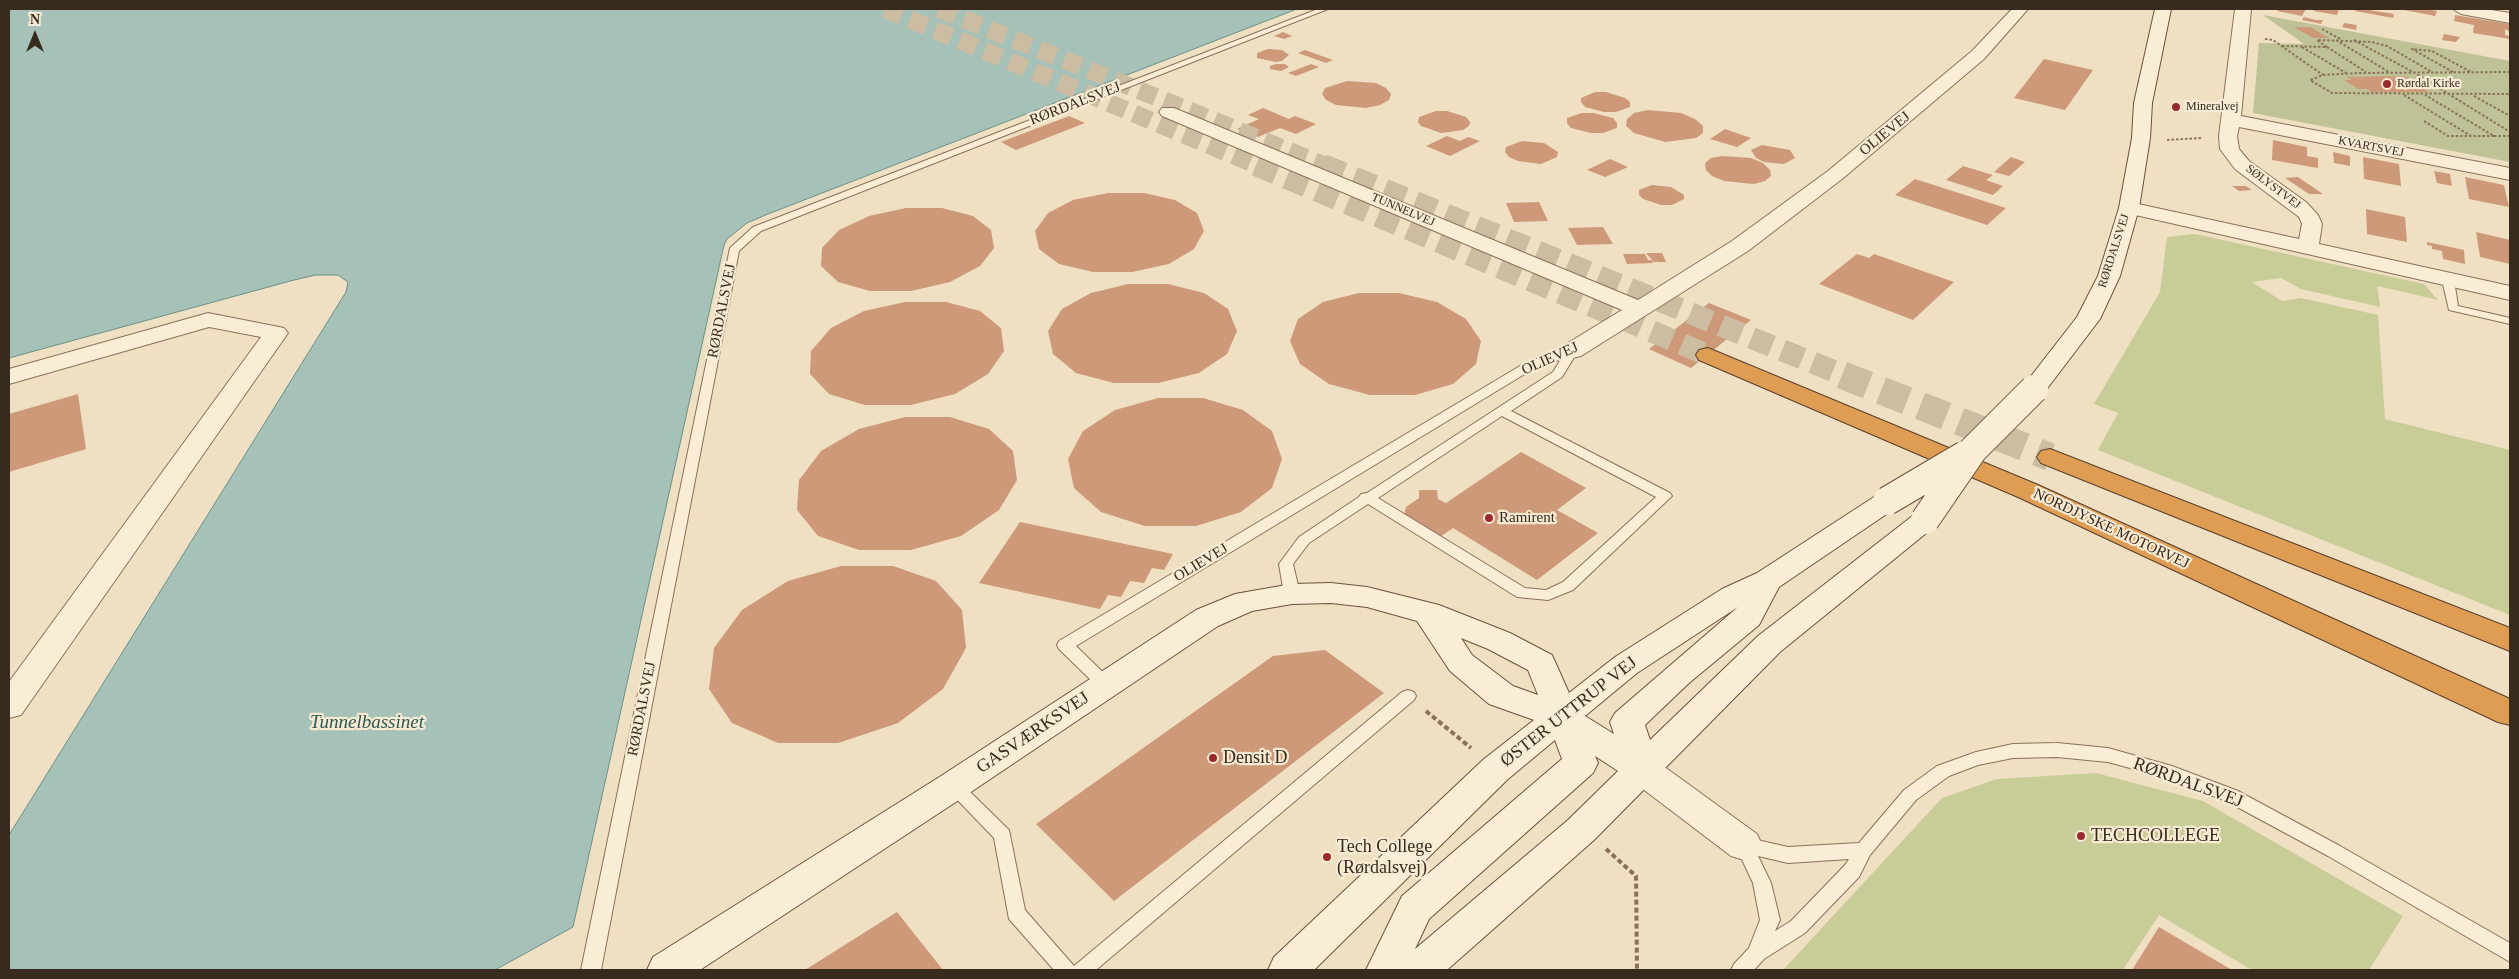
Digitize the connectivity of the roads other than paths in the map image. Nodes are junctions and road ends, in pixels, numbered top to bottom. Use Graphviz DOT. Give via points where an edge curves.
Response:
graph roads {
  1 [pos="1324,9"];
  2 [pos="2020,9"];
  3 [pos="2163,9"];
  4 [pos="2243,9"];
  5 [pos="2461,9"];
  6 [pos="2510,18"];
  7 [pos="1168,112"];
  8 [pos="2232,120"];
  9 [pos="2510,174"];
  10 [pos="2129,208"];
  11 [pos="2308,248"];
  12 [pos="2448,280"];
  13 [pos="2510,293"];
  14 [pos="1638,308"];
  15 [pos="2510,321"];
  16 [pos="1572,350"];
  17 [pos="1708,355"];
  18 [pos="9,377"];
  19 [pos="1502,411"];
  20 [pos="1973,450"];
  21 [pos="2050,457"];
  22 [pos="1366,497"];
  23 [pos="1887,502"];
  24 [pos="1768,580"];
  25 [pos="1292,594"];
  26 [pos="1428,613"];
  27 [pos="2510,640"];
  28 [pos="1105,684"];
  29 [pos="14,692"];
  30 [pos="1408,696"];
  31 [pos="2510,713"];
  32 [pos="1562,717"];
  33 [pos="1642,770"];
  34 [pos="953,786"];
  35 [pos="1744,845"];
  36 [pos="1864,850"];
  37 [pos="2510,953"];
  38 [pos="1757,954"];
  39 [pos="591,970"];
  40 [pos="667,970"];
  41 [pos="1066,970"];
  42 [pos="1082,970"];
  43 [pos="1288,970"];
  44 [pos="1386,970"];
  45 [pos="1419,970"];
  46 [pos="1741,970"];
  1 -- 39 [label="lane, RØRDALSVEJ" via="757,229 734,250"];
  2 -- 14 [label="street, OLIEVEJ" via="1978,56 1835,174 1740,246"];
  3 -- 10 [label="street, RØRDALSVEJ" via="2143,102 2141,138"];
  4 -- 8 [label="street, SØLYSTVEJ"];
  5 -- 6 [label="street"];
  7 -- 14 [label="street, TUNNELVEJ"];
  8 -- 9 [label="street, KVARTSVEJ"];
  8 -- 11 [label="street, SØLYSTVEJ" via="2228,136 2230,149 2242,165 2308,215 2312,224"];
  10 -- 11 [label="street"];
  10 -- 20 [label="street, RØRDALSVEJ, bridge" via="2109,276 2088,319 2034,389"];
  11 -- 12 [label="street"];
  12 -- 13 [label="street"];
  12 -- 15 [label="lane" via="2453,308"];
  14 -- 16 [label="street, OLIEVEJ"];
  16 -- 19 [label="lane" via="1558,374"];
  16 -- 28 [label="lane, OLIEVEJ" via="1529,366 1065,646"];
  17 -- 31 [label="highway, NORDJYSKE MOTORVEJ" via="2028,491"];
  18 -- 29 [label="street" via="208,320 276,333"];
  19 -- 22 [label="lane"];
  19 -- 22 [label="lane" via="1665,496 1568,586 1548,595 1522,593"];
  20 -- 23 [label="street, RØRDALSVEJ, bridge"];
  20 -- 33 [label="street, RØRDALSVEJ, bridge" via="1924,520 1769,644"];
  21 -- 27 [label="highway"];
  22 -- 25 [label="lane" via="1304,540 1286,564"];
  23 -- 24 [label="street, ØSTER UTTRUP VEJ"];
  24 -- 32 [label="street, ØSTER UTTRUP VEJ" via="1733,596 1626,665"];
  24 -- 33 [label="street" via="1748,616 1627,722"];
  25 -- 26 [label="street, GASVÆRKSVEJ" via="1331,593 1367,597"];
  25 -- 28 [label="street, GASVÆRKSVEJ" via="1246,601 1208,618"];
  26 -- 32 [label="street" via="1461,663 1501,695"];
  26 -- 32 [label="street, GASVÆRKSVEJ" via="1499,641 1541,663"];
  28 -- 34 [label="street, GASVÆRKSVEJ"];
  30 -- 42 [label="lane"];
  32 -- 33 [label="street, RØRDALSVEJ"];
  32 -- 43 [label="street, ØSTER UTTRUP VEJ" via="1496,768"];
  32 -- 44 [label="street, GASVÆRKSVEJ" via="1581,763 1416,908"];
  33 -- 35 [label="street, RØRDALSVEJ"];
  33 -- 45 [label="street" via="1569,841"];
  34 -- 40 [label="street, GASVÆRKSVEJ"];
  34 -- 41 [label="lane" via="1003,835 1016,913"];
  35 -- 36 [label="lane, RØRDALSVEJ" via="1788,855"];
  35 -- 38 [label="lane, RØRDALSVEJ" via="1762,883 1770,920"];
  36 -- 37 [label="lane, RØRDALSVEJ" via="1910,794 1943,771 2013,751 2057,750 2108,755 2166,771 2232,796"];
  36 -- 38 [label="lane, RØRDALSVEJ" via="1852,871 1798,927"];
  38 -- 46 [label="lane, RØRDALSVEJ"];
}
